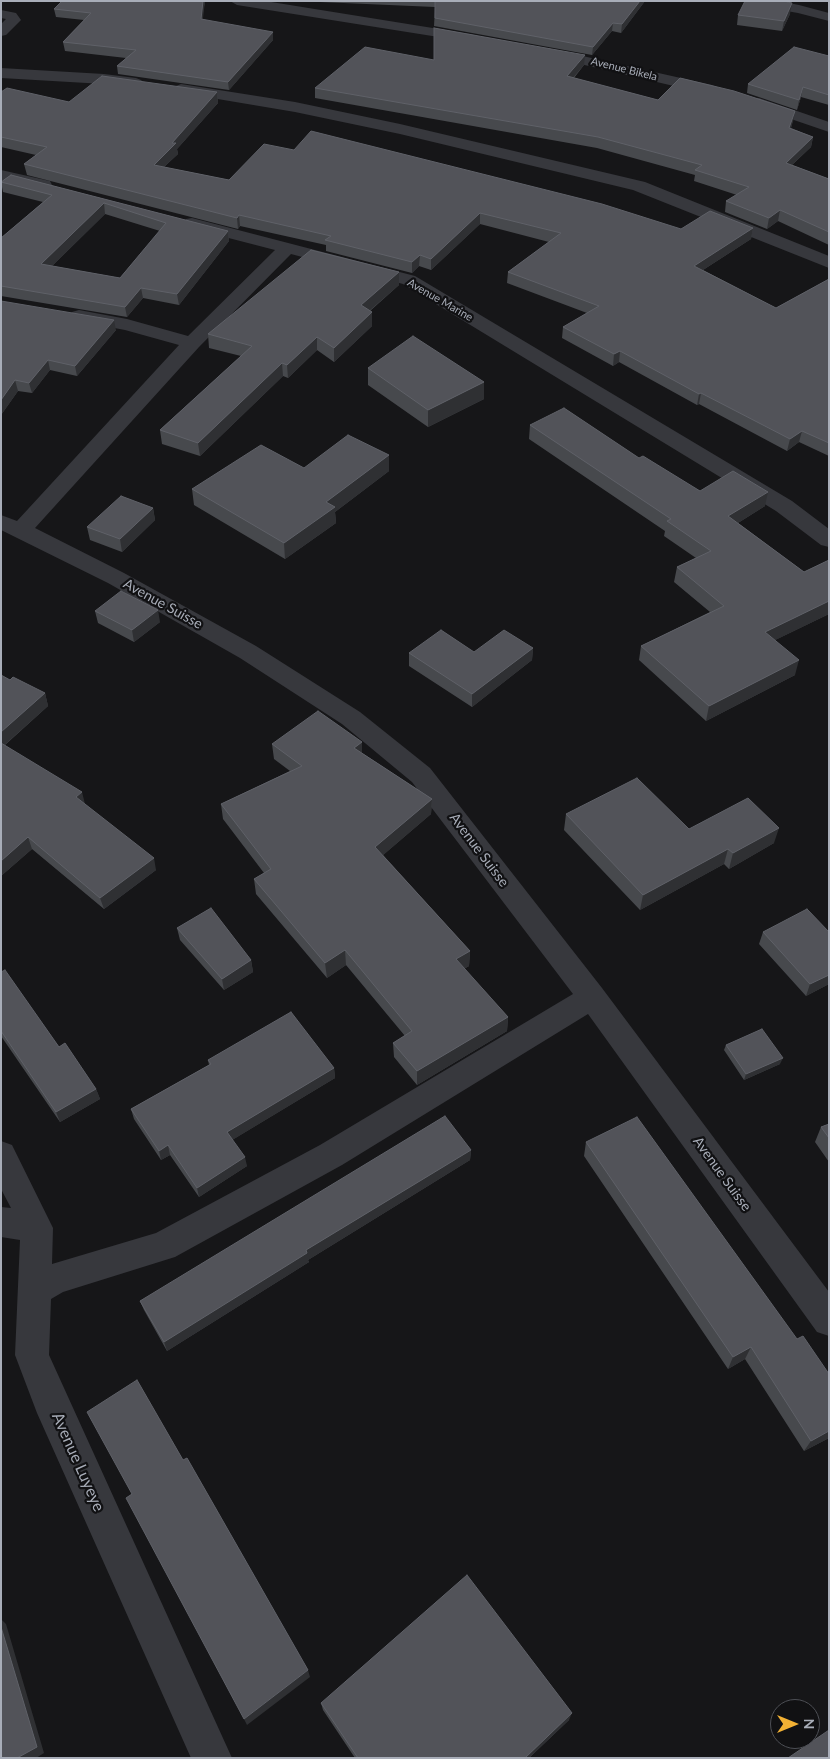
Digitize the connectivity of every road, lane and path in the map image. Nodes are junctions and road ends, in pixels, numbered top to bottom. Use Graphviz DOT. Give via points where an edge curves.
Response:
graph roads {
  1 [pos="237,1"];
  2 [pos="752,1"];
  3 [pos="1,14"];
  4 [pos="829,17"];
  5 [pos="1,32"];
  6 [pos="482,40"];
  7 [pos="530,49"];
  8 [pos="1,72"];
  9 [pos="151,85"];
  10 [pos="170,88"];
  11 [pos="729,94"];
  12 [pos="745,99"];
  13 [pos="829,127"];
  14 [pos="1,175"];
  15 [pos="58,189"];
  16 [pos="173,218"];
  17 [pos="287,248"];
  18 [pos="829,263"];
  19 [pos="59,313"];
  20 [pos="192,343"];
  21 [pos="11,526"];
  22 [pos="829,540"];
  23 [pos="592,998"];
  24 [pos="1,1155"];
  25 [pos="1,1222"];
  26 [pos="37,1228"];
  27 [pos="36,1290"];
  28 [pos="829,1320"];
  29 [pos="212,1758"];
  1 -- 6 [label="street"];
  2 -- 4 [label="street"];
  3 -- 5 [label="street" via="14,20"];
  7 -- 11 [label="street, Avenue Bikela"];
  8 -- 9 [label="street"];
  10 -- 18 [label="street" via="295,107 639,186"];
  12 -- 13 [label="street"];
  14 -- 15 [label="street"];
  16 -- 17 [label="street, Avenue Marine"];
  17 -- 20 [label="street"];
  17 -- 22 [label="street, Avenue Marine" via="409,280 435,294 784,506"];
  19 -- 20 [label="street" via="127,325"];
  20 -- 21 [label="street"];
  21 -- 23 [label="street, Avenue Suisse" via="116,578 248,652 351,718 421,775"];
  23 -- 27 [label="street" via="331,1155 163,1246 54,1279"];
  23 -- 28 [label="street, Avenue Suisse"];
  24 -- 26 [label="street, Avenue Luyeye"];
  25 -- 26 [label="street"];
  26 -- 27 [label="street, Avenue Luyeye"];
  27 -- 29 [label="street, Avenue Luyeye" via="32,1355"];
}
